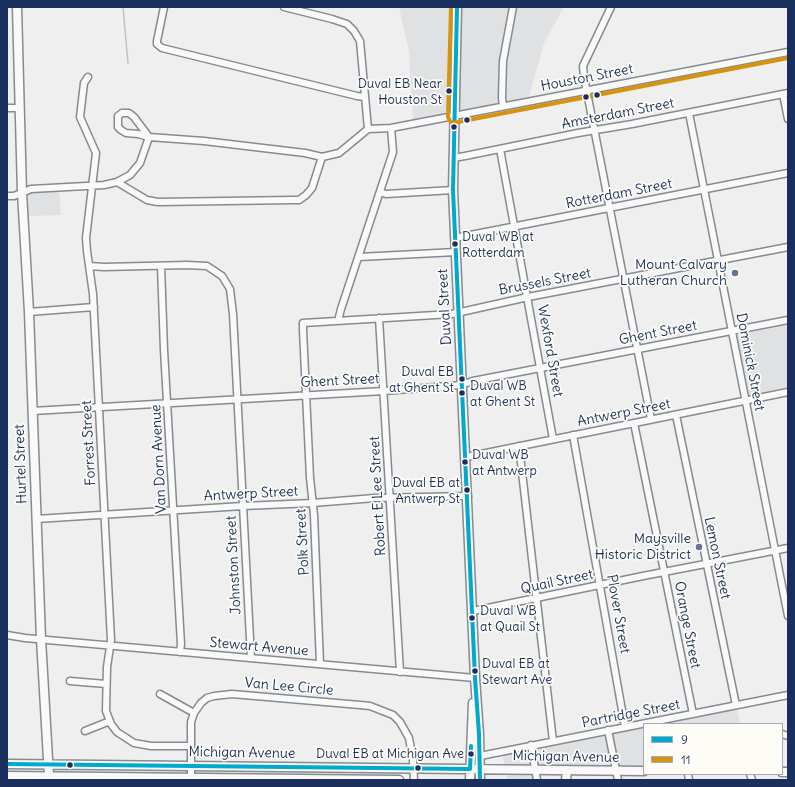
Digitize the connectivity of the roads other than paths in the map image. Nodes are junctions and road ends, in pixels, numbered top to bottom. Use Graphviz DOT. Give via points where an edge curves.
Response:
graph roads {
  1 [pos="17,7"];
  2 [pos="164,7"];
  3 [pos="284,7"];
  4 [pos="457,7"];
  5 [pos="513,7"];
  6 [pos="611,7"];
  7 [pos="788,52"];
  8 [pos="88,77"];
  9 [pos="586,91"];
  10 [pos="785,94"];
  11 [pos="365,97"];
  12 [pos="503,106"];
  13 [pos="7,108"];
  14 [pos="20,108"];
  15 [pos="689,113"];
  16 [pos="454,117"];
  17 [pos="788,119"];
  18 [pos="391,128"];
  19 [pos="368,129"];
  20 [pos="594,130"];
  21 [pos="149,137"];
  22 [pos="500,149"];
  23 [pos="322,157"];
  24 [pos="453,158"];
  25 [pos="788,173"];
  26 [pos="117,182"];
  27 [pos="93,186"];
  28 [pos="453,190"];
  29 [pos="704,190"];
  30 [pos="380,192"];
  31 [pos="22,193"];
  32 [pos="7,196"];
  33 [pos="610,208"];
  34 [pos="515,228"];
  35 [pos="455,238"];
  36 [pos="788,247"];
  37 [pos="456,252"];
  38 [pos="359,257"];
  39 [pos="717,260"];
  40 [pos="89,266"];
  41 [pos="161,266"];
  42 [pos="623,278"];
  43 [pos="528,297"];
  44 [pos="94,308"];
  45 [pos="29,312"];
  46 [pos="459,312"];
  47 [pos="379,318"];
  48 [pos="338,320"];
  49 [pos="788,320"];
  50 [pos="304,323"];
  51 [pos="732,331"];
  52 [pos="637,349"];
  53 [pos="541,368"];
  54 [pos="462,385"];
  55 [pos="384,391"];
  56 [pos="788,392"];
  57 [pos="306,395"];
  58 [pos="237,399"];
  59 [pos="746,400"];
  60 [pos="167,403"];
  61 [pos="99,407"];
  62 [pos="32,411"];
  63 [pos="676,414"];
  64 [pos="651,420"];
  65 [pos="634,423"];
  66 [pos="573,435"];
  67 [pos="553,439"];
  68 [pos="519,446"];
  69 [pos="466,457"];
  70 [pos="468,496"];
  71 [pos="390,498"];
  72 [pos="313,503"];
  73 [pos="243,506"];
  74 [pos="174,511"];
  75 [pos="105,515"];
  76 [pos="36,519"];
  77 [pos="788,548"];
  78 [pos="775,550"];
  79 [pos="706,564"];
  80 [pos="664,572"];
  81 [pos="601,585"];
  82 [pos="536,598"];
  83 [pos="473,611"];
  84 [pos="788,616"];
  85 [pos="7,635"];
  86 [pos="41,639"];
  87 [pos="111,645"];
  88 [pos="180,652"];
  89 [pos="252,658"];
  90 [pos="320,664"];
  91 [pos="400,672"];
  92 [pos="475,678"];
  93 [pos="70,681"];
  94 [pos="106,684"];
  95 [pos="160,694"];
  96 [pos="788,695"];
  97 [pos="736,706"];
  98 [pos="194,713"];
  99 [pos="693,714"];
  100 [pos="676,717"];
  101 [pos="110,721"];
  102 [pos="643,723"];
  103 [pos="645,723"];
  104 [pos="678,723"];
  105 [pos="625,727"];
  106 [pos="608,730"];
  107 [pos="86,731"];
  108 [pos="553,741"];
  109 [pos="531,745"];
  110 [pos="191,746"];
  111 [pos="480,756"];
  112 [pos="7,764"];
  113 [pos="49,764"];
  114 [pos="191,766"];
  115 [pos="413,769"];
  116 [pos="470,769"];
  117 [pos="480,769"];
  118 [pos="536,770"];
  119 [pos="567,770"];
  120 [pos="616,771"];
  121 [pos="643,771"];
  122 [pos="7,776"];
  123 [pos="49,776"];
  124 [pos="191,777"];
  125 [pos="90,778"];
  126 [pos="240,779"];
  127 [pos="251,779"];
  128 [pos="399,780"];
  129 [pos="414,780"];
  130 [pos="470,780"];
  131 [pos="480,780"];
  132 [pos="537,780"];
  133 [pos="566,780"];
  134 [pos="618,780"];
  1 -- 14 [label="street, Hurtel Street"];
  2 -- 11 [label="street" via="157,38 157,44 162,48"];
  3 -- 11 [label="street" via="347,24 360,41"];
  4 -- 16 [label="street, Duval Street"];
  5 -- 12 [label="street" via="503,61"];
  6 -- 9 [label="street" via="583,66"];
  7 -- 9 [label="street, Houston Street"];
  8 -- 27 [label="street, Forrest Street" via="84,83 80,117 96,153"];
  9 -- 12 [label="street, Houston Street"];
  9 -- 20 [label="street"];
  10 -- 15 [label="street, Amsterdam Street"];
  10 -- 17 [label="street"];
  11 -- 19 [label="street"];
  12 -- 16 [label="street, Houston Street"];
  13 -- 14 [label="street"];
  14 -- 31 [label="street, Hurtel Street"];
  15 -- 20 [label="street, Amsterdam Street"];
  15 -- 29 [label="street, Dominick Street"];
  16 -- 18 [label="street, Houston Street"];
  16 -- 24 [label="street, Duval Street"];
  18 -- 19 [label="street, Houston Street"];
  18 -- 30 [label="street" via="393,152"];
  19 -- 23 [label="street" via="339,153"];
  20 -- 22 [label="street, Amsterdam Street"];
  20 -- 33 [label="street"];
  21 -- 21 [label="street" via="129,113 118,116 118,127 121,130"];
  21 -- 23 [label="street" via="204,141"];
  21 -- 26 [label="street" via="140,163 130,175"];
  22 -- 24 [label="street, Amsterdam Street"];
  22 -- 34 [label="street, Wexford Street"];
  23 -- 26 [label="street" via="312,188 299,200 158,202 147,200"];
  24 -- 28 [label="street, Duval Street"];
  25 -- 29 [label="street, Rotterdam Street"];
  26 -- 27 [label="street"];
  27 -- 31 [label="street" via="31,189"];
  27 -- 40 [label="street, Forrest Street" via="86,238"];
  28 -- 30 [label="street" via="386,194"];
  28 -- 35 [label="street, Duval Street"];
  29 -- 33 [label="street, Rotterdam Street"];
  29 -- 39 [label="street, Dominick Street"];
  30 -- 38 [label="street"];
  31 -- 32 [label="street"];
  31 -- 45 [label="street, Hurtel Street"];
  33 -- 34 [label="street, Rotterdam Street"];
  33 -- 42 [label="street"];
  34 -- 35 [label="street, Rotterdam Street"];
  34 -- 43 [label="street, Wexford Street"];
  35 -- 37 [label="street, Duval Street"];
  36 -- 39 [label="street, Brussels Street"];
  37 -- 38 [label="street"];
  37 -- 46 [label="street, Duval Street"];
  38 -- 48 [label="street"];
  39 -- 42 [label="street, Brussels Street"];
  39 -- 51 [label="street, Dominick Street"];
  40 -- 41 [label="street, Johnston Street"];
  40 -- 44 [label="street, Forrest Street"];
  41 -- 58 [label="street, Johnston Street" via="207,266 222,276 230,289"];
  41 -- 60 [label="street, Van Dorn Avenue"];
  42 -- 43 [label="street, Brussels Street"];
  42 -- 52 [label="street"];
  43 -- 46 [label="street, Brussels Street"];
  43 -- 53 [label="street, Wexford Street"];
  44 -- 45 [label="street"];
  44 -- 61 [label="street, Forrest Street"];
  45 -- 62 [label="street, Hurtel Street"];
  46 -- 47 [label="street, Brussels Street"];
  46 -- 54 [label="street, Duval Street"];
  47 -- 48 [label="street, Brussels Street"];
  47 -- 55 [label="street, Robert E Lee Street"];
  48 -- 50 [label="street, Brussels Street"];
  49 -- 51 [label="street, Ghent Street"];
  50 -- 57 [label="street, Polk Street" via="302,330"];
  51 -- 52 [label="street, Ghent Street"];
  51 -- 59 [label="street, Dominick Street"];
  52 -- 53 [label="street, Ghent Street"];
  52 -- 64 [label="street"];
  53 -- 54 [label="street, Ghent Street"];
  53 -- 67 [label="street, Wexford Street"];
  54 -- 55 [label="street, Ghent Street"];
  54 -- 69 [label="street, Duval Street"];
  55 -- 57 [label="street, Ghent Street"];
  55 -- 71 [label="street, Robert E Lee Street"];
  56 -- 59 [label="street, Antwerp Street"];
  57 -- 58 [label="street, Ghent Street"];
  57 -- 72 [label="street, Polk Street"];
  58 -- 60 [label="street, Ghent Street"];
  58 -- 73 [label="street, Johnston Street"];
  59 -- 63 [label="street, Antwerp Street"];
  59 -- 78 [label="street, Dominick Street"];
  60 -- 61 [label="street, Ghent Street"];
  60 -- 74 [label="street, Van Dorn Avenue"];
  61 -- 62 [label="street, Ghent Street"];
  61 -- 75 [label="street, Forrest Street"];
  62 -- 76 [label="street, Hurtel Street"];
  63 -- 64 [label="street, Antwerp Street"];
  63 -- 79 [label="street, Lemon Street"];
  64 -- 65 [label="street, Antwerp Street"];
  65 -- 66 [label="street, Antwerp Street"];
  65 -- 80 [label="street, Orange Street"];
  66 -- 67 [label="street, Antwerp Street"];
  66 -- 81 [label="street, Plover Street"];
  67 -- 68 [label="street, Antwerp Street"];
  68 -- 69 [label="street, Antwerp Street"];
  68 -- 82 [label="street"];
  69 -- 70 [label="street, Duval Street"];
  70 -- 71 [label="street, Antwerp Street"];
  70 -- 83 [label="street, Duval Street"];
  71 -- 72 [label="street, Antwerp Street"];
  71 -- 91 [label="street, Robert E Lee Street"];
  72 -- 73 [label="street, Antwerp Street"];
  72 -- 90 [label="street, Polk Street"];
  73 -- 74 [label="street, Antwerp Street"];
  73 -- 89 [label="street, Johnston Street"];
  74 -- 75 [label="street, Antwerp Street"];
  74 -- 88 [label="street, Van Dorn Avenue"];
  75 -- 76 [label="street, Antwerp Street"];
  75 -- 87 [label="street, Forrest Street"];
  76 -- 86 [label="street, Hurtel Street"];
  77 -- 78 [label="street, Quail Street"];
  78 -- 79 [label="street, Quail Street"];
  78 -- 84 [label="street, Dominick Street"];
  79 -- 80 [label="street, Quail Street"];
  79 -- 97 [label="street, Lemon Street"];
  80 -- 81 [label="street, Quail Street"];
  80 -- 99 [label="street, Orange Street"];
  81 -- 82 [label="street, Quail Street"];
  81 -- 105 [label="street, Plover Street"];
  82 -- 83 [label="street, Quail Street"];
  82 -- 108 [label="street"];
  83 -- 92 [label="street, Duval Street"];
  85 -- 86 [label="street, Stewart Avenue"];
  86 -- 87 [label="street, Stewart Avenue"];
  86 -- 113 [label="street, Hurtel Street"];
  87 -- 88 [label="street, Stewart Avenue"];
  87 -- 94 [label="street, Forrest Street"];
  88 -- 89 [label="street, Stewart Avenue"];
  89 -- 90 [label="street, Stewart Avenue"];
  90 -- 91 [label="street, Stewart Avenue"];
  91 -- 92 [label="street, Stewart Avenue"];
  92 -- 111 [label="street, Duval Street"];
  92 -- 116 [label="street, Duval Street"];
  93 -- 94 [label="street"];
  94 -- 101 [label="street, Forrest Street" via="106,711"];
  95 -- 98 [label="street"];
  96 -- 97 [label="street, Partridge Street"];
  97 -- 99 [label="street, Partridge Street"];
  98 -- 110 [label="street" via="191,722"];
  98 -- 115 [label="street, Van Lee Circle" via="207,698 232,694 370,706 393,715 400,722 409,738"];
  99 -- 100 [label="street, Partridge Street"];
  100 -- 103 [label="street, Partridge Street"];
  100 -- 104 [label="street"];
  101 -- 107 [label="street"];
  101 -- 110 [label="street, Forrest Street" via="117,732 134,743 151,746"];
  102 -- 105 [label="street, Partridge Street"];
  105 -- 106 [label="street, Partridge Street"];
  106 -- 108 [label="street, Partridge Street"];
  106 -- 120 [label="street"];
  108 -- 109 [label="street, Partridge Street"];
  109 -- 111 [label="street, Partridge Street"];
  109 -- 118 [label="street"];
  110 -- 114 [label="street"];
  111 -- 117 [label="street, Duval Street"];
  112 -- 113 [label="street, Michigan Avenue"];
  113 -- 114 [label="street, Michigan Avenue"];
  113 -- 123 [label="street, Hurtel Street"];
  114 -- 115 [label="street, Michigan Avenue"];
  114 -- 124 [label="street"];
  115 -- 116 [label="street, Michigan Avenue"];
  115 -- 129 [label="street, Van Lee Circle"];
  116 -- 117 [label="street, Michigan Avenue"];
  116 -- 130 [label="street, Duval Street"];
  117 -- 118 [label="street, Michigan Avenue"];
  117 -- 131 [label="street, Duval Street"];
  118 -- 119 [label="street, Michigan Avenue"];
  118 -- 132 [label="street"];
  119 -- 120 [label="street, Michigan Avenue"];
  119 -- 133 [label="street"];
  120 -- 121 [label="street, Michigan Avenue"];
  120 -- 134 [label="street"];
  122 -- 123 [label="street, Michigan Avenue"];
  123 -- 125 [label="street, Michigan Avenue"];
  124 -- 125 [label="street, Michigan Avenue"];
  124 -- 126 [label="street, Michigan Avenue"];
  126 -- 127 [label="street, Michigan Avenue"];
  127 -- 128 [label="street, Michigan Avenue"];
}
